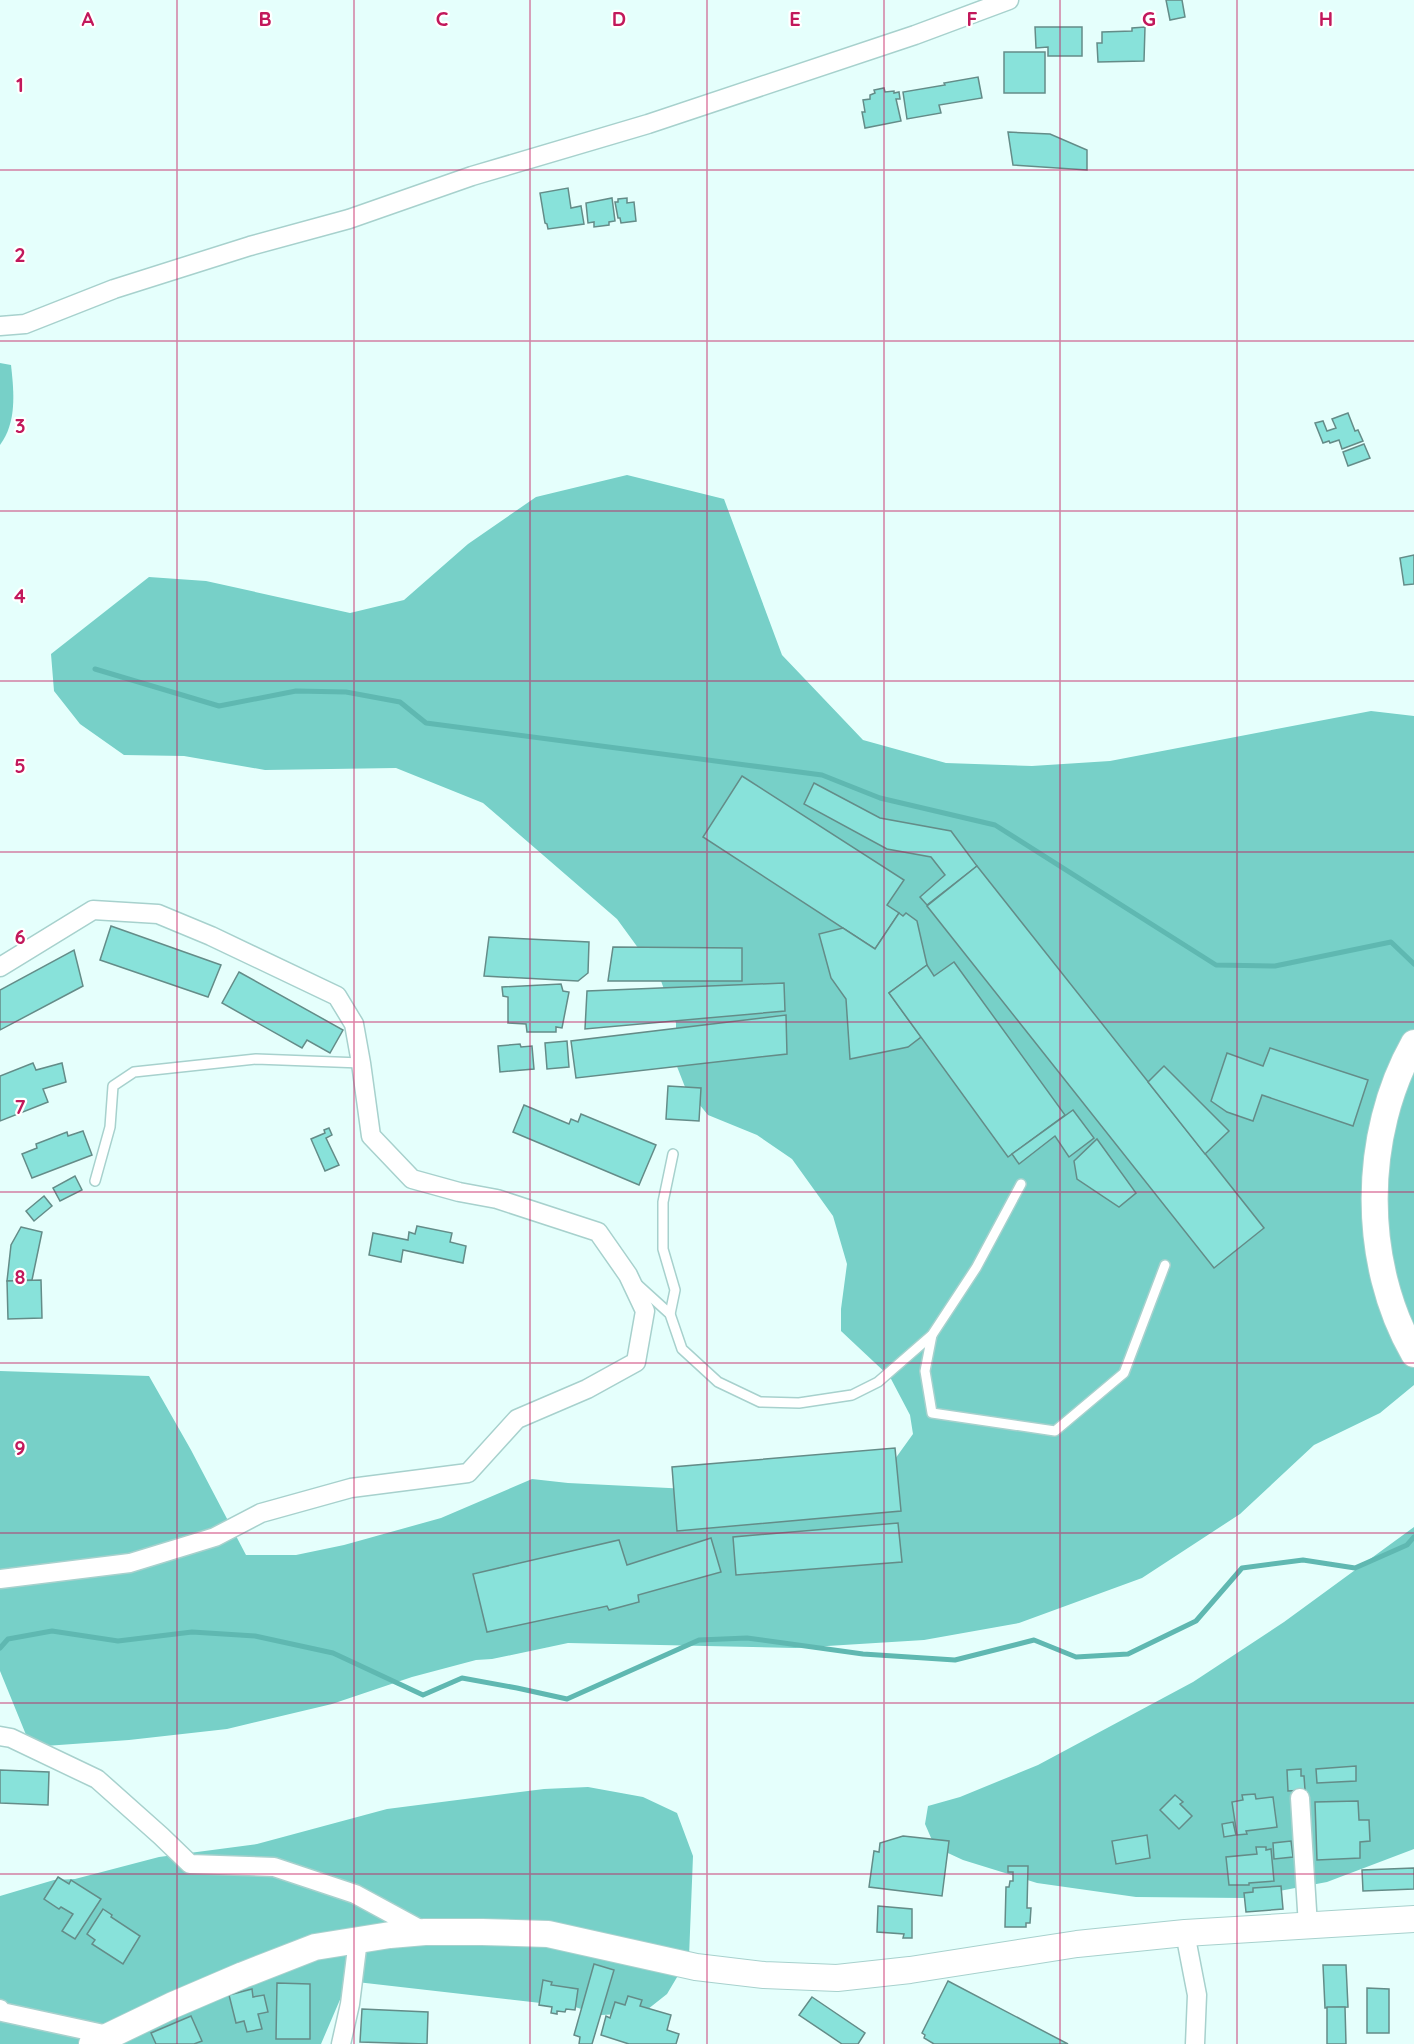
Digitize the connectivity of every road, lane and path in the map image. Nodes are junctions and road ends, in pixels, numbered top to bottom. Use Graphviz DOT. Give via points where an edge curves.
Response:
graph roads {
  1 [pos="1009,0"];
  2 [pos="0,327"];
  3 [pos="0,966"];
  4 [pos="1414,1043"];
  5 [pos="361,1063"];
  6 [pos="673,1154"];
  7 [pos="95,1181"];
  8 [pos="1021,1184"];
  9 [pos="1165,1265"];
  10 [pos="628,1275"];
  11 [pos="669,1314"];
  12 [pos="932,1335"];
  13 [pos="1414,1354"];
  14 [pos="0,1580"];
  15 [pos="0,1736"];
  16 [pos="1300,1798"];
  17 [pos="1414,1919"];
  18 [pos="1308,1926"];
  19 [pos="425,1932"];
  20 [pos="1185,1933"];
  21 [pos="358,1940"];
  22 [pos="0,2009"];
  23 [pos="100,2040"];
  24 [pos="341,2044"];
  25 [pos="1195,2044"];
  1 -- 2 [label="street" via="648,124 148,278 25,324"];
  3 -- 5 [label="street" via="93,910 158,914 336,996 354,1024"];
  4 -- 13 [label="street" via="1401,1066 1382,1124 1374,1178 1383,1275 1403,1336"];
  5 -- 7 [label="lane" via="256,1059 134,1072 113,1086 110,1127"];
  5 -- 10 [label="street" via="371,1136 412,1179 497,1199 598,1232"];
  6 -- 11 [label="lane" via="663,1202 663,1249 675,1290"];
  8 -- 12 [label="lane" via="976,1268"];
  9 -- 12 [label="lane" via="1124,1373 1055,1431 932,1413 925,1371"];
  10 -- 11 [label="lane"];
  10 -- 14 [label="street" via="645,1311 636,1362 587,1389 517,1419 468,1473 351,1488 261,1513 215,1537 130,1563"];
  11 -- 12 [label="lane" via="682,1349 718,1382 760,1402 799,1403 852,1395 878,1382"];
  15 -- 19 [label="street" via="97,1779 190,1864 274,1867 355,1893"];
  16 -- 18 [label="street"];
  17 -- 18 [label="street"];
  18 -- 20 [label="street"];
  19 -- 20 [label="street" via="549,1934 696,1967 837,1978"];
  19 -- 21 [label="street"];
  20 -- 25 [label="street" via="1197,1995"];
  21 -- 23 [label="street" via="294,1955"];
  21 -- 24 [label="street"];
  22 -- 23 [label="street"];
}
